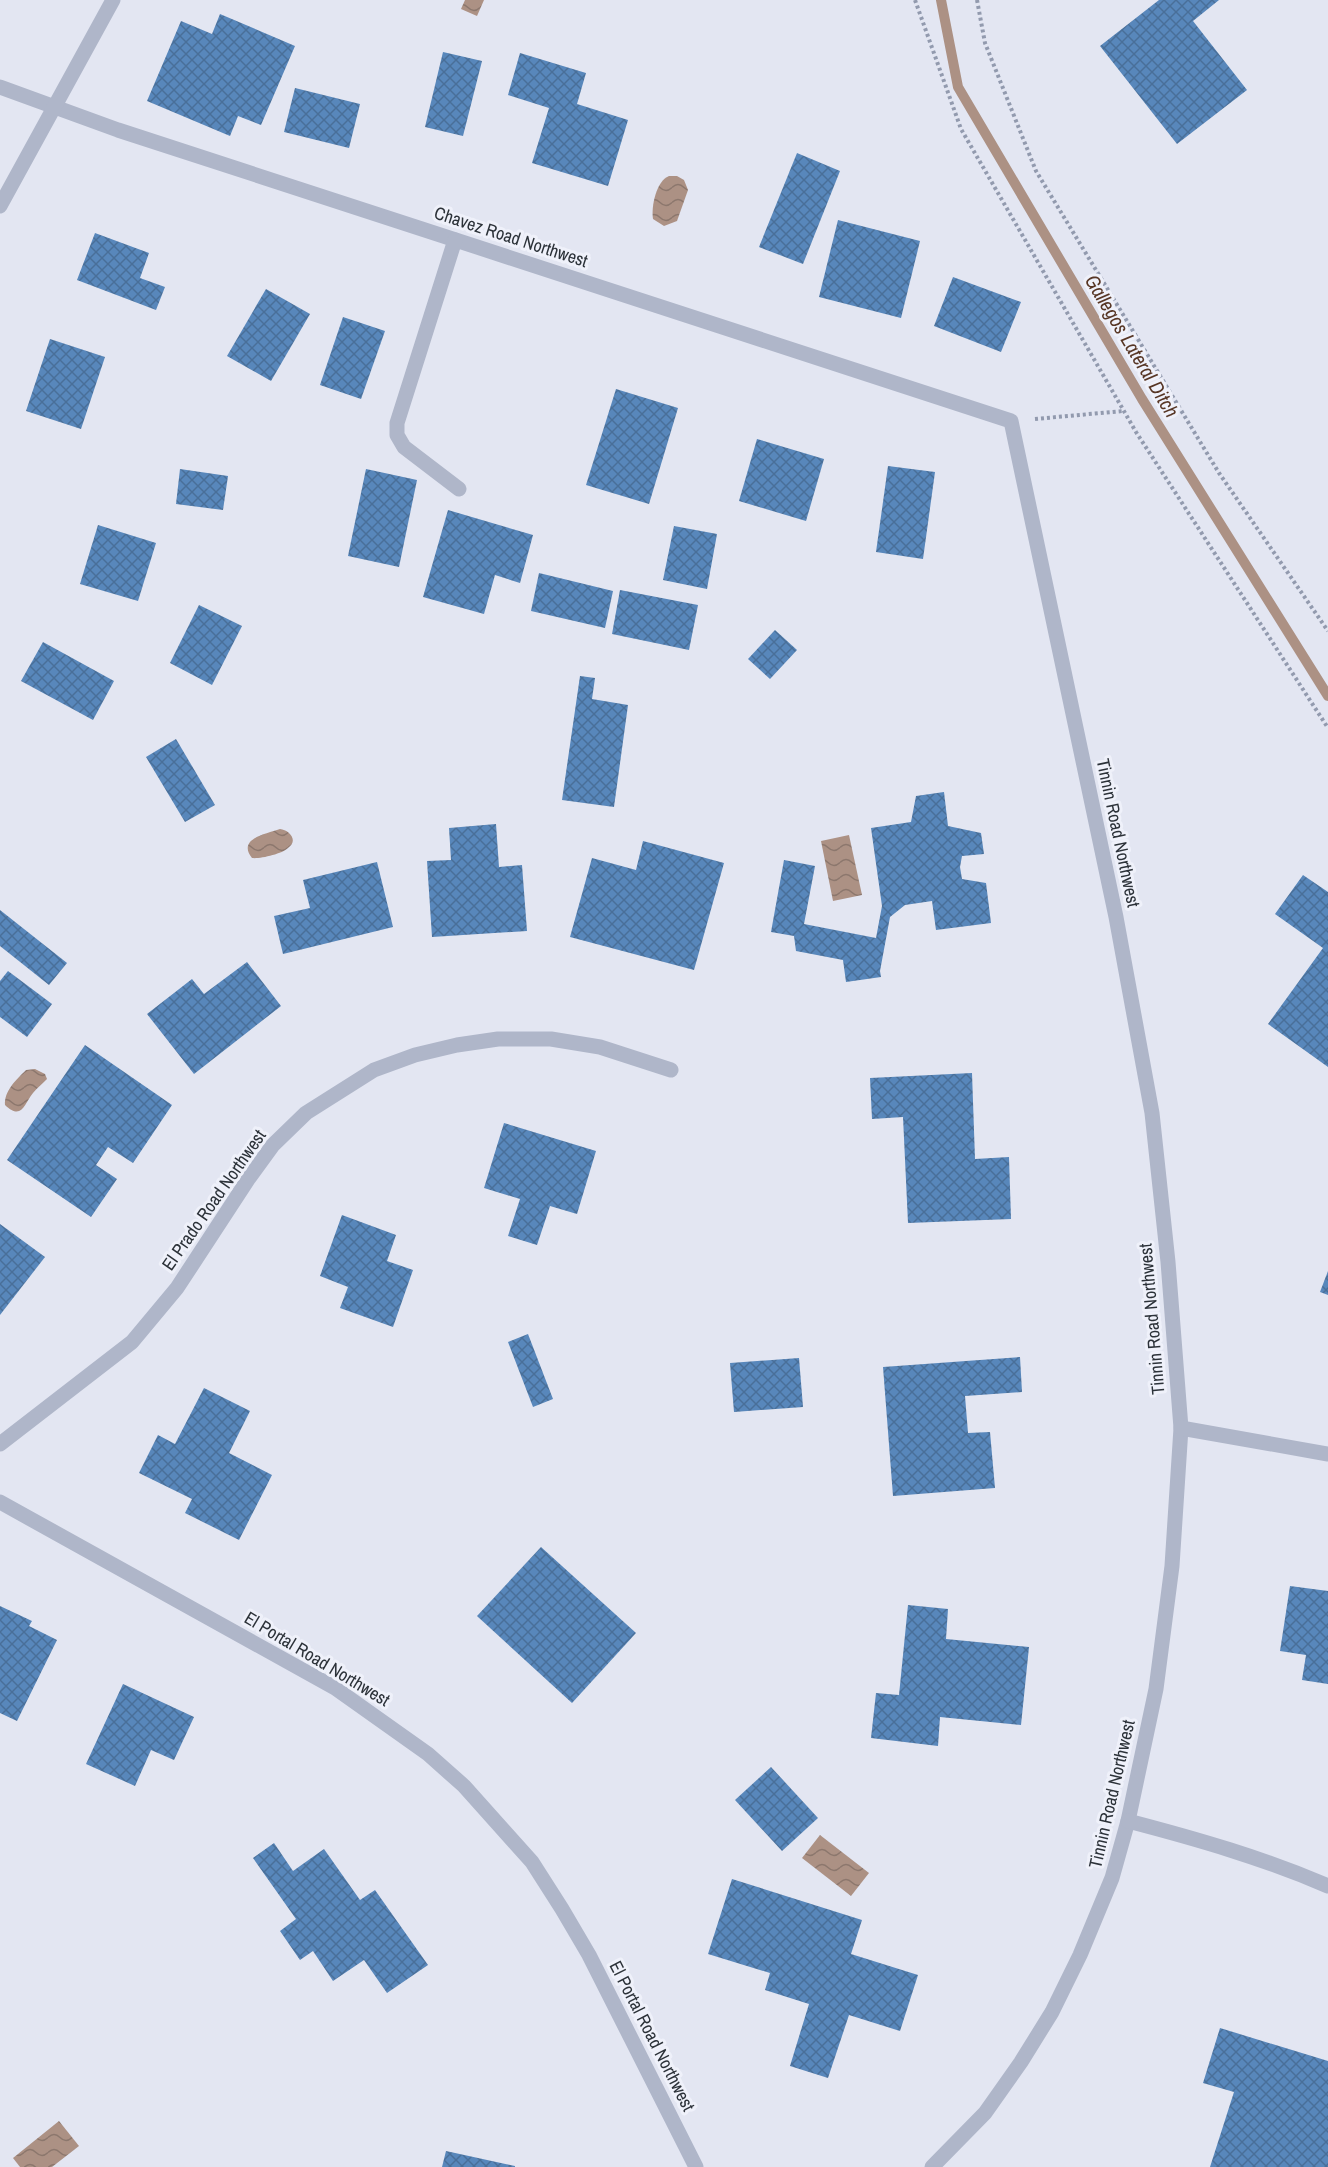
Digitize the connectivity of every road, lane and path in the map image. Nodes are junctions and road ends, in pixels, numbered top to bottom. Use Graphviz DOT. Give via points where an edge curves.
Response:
graph roads {
  1 [pos="113,0"];
  2 [pos="915,0"];
  3 [pos="977,0"];
  4 [pos="0,87"];
  5 [pos="54,107"];
  6 [pos="0,206"];
  7 [pos="455,240"];
  8 [pos="1124,411"];
  9 [pos="1011,421"];
  10 [pos="459,489"];
  11 [pos="1328,631"];
  12 [pos="1328,728"];
  13 [pos="671,1070"];
  14 [pos="1181,1428"];
  15 [pos="0,1444"];
  16 [pos="1328,1454"];
  17 [pos="0,1502"];
  18 [pos="1128,1821"];
  19 [pos="1328,1886"];
  20 [pos="696,2167"];
  21 [pos="932,2167"];
  1 -- 5 [label="street"];
  2 -- 8 [label="path" via="961,129"];
  3 -- 11 [label="path" via="985,43 1036,171 1220,473"];
  4 -- 5 [label="street, Chavez Road Northwest"];
  5 -- 6 [label="street"];
  5 -- 7 [label="street, Chavez Road Northwest"];
  7 -- 9 [label="street, Chavez Road Northwest"];
  7 -- 10 [label="street" via="397,429 404,447"];
  8 -- 9 [label="path"];
  8 -- 12 [label="path"];
  9 -- 14 [label="street, Tinnin Road Northwest" via="1116,917 1152,1113"];
  13 -- 15 [label="street, El Prado Road Northwest" via="600,1047 551,1039 498,1039 457,1045 374,1070 306,1113 273,1145 177,1288 132,1342"];
  14 -- 16 [label="street"];
  14 -- 18 [label="street, Tinnin Road Northwest" via="1172,1566 1158,1678"];
  17 -- 20 [label="street, El Portal Road Northwest" via="335,1688 419,1748 464,1786 532,1862 562,1909"];
  18 -- 19 [label="street" via="1209,1842"];
  18 -- 21 [label="street, Tinnin Road Northwest" via="1097,1918 1052,2012 985,2113"];
}
